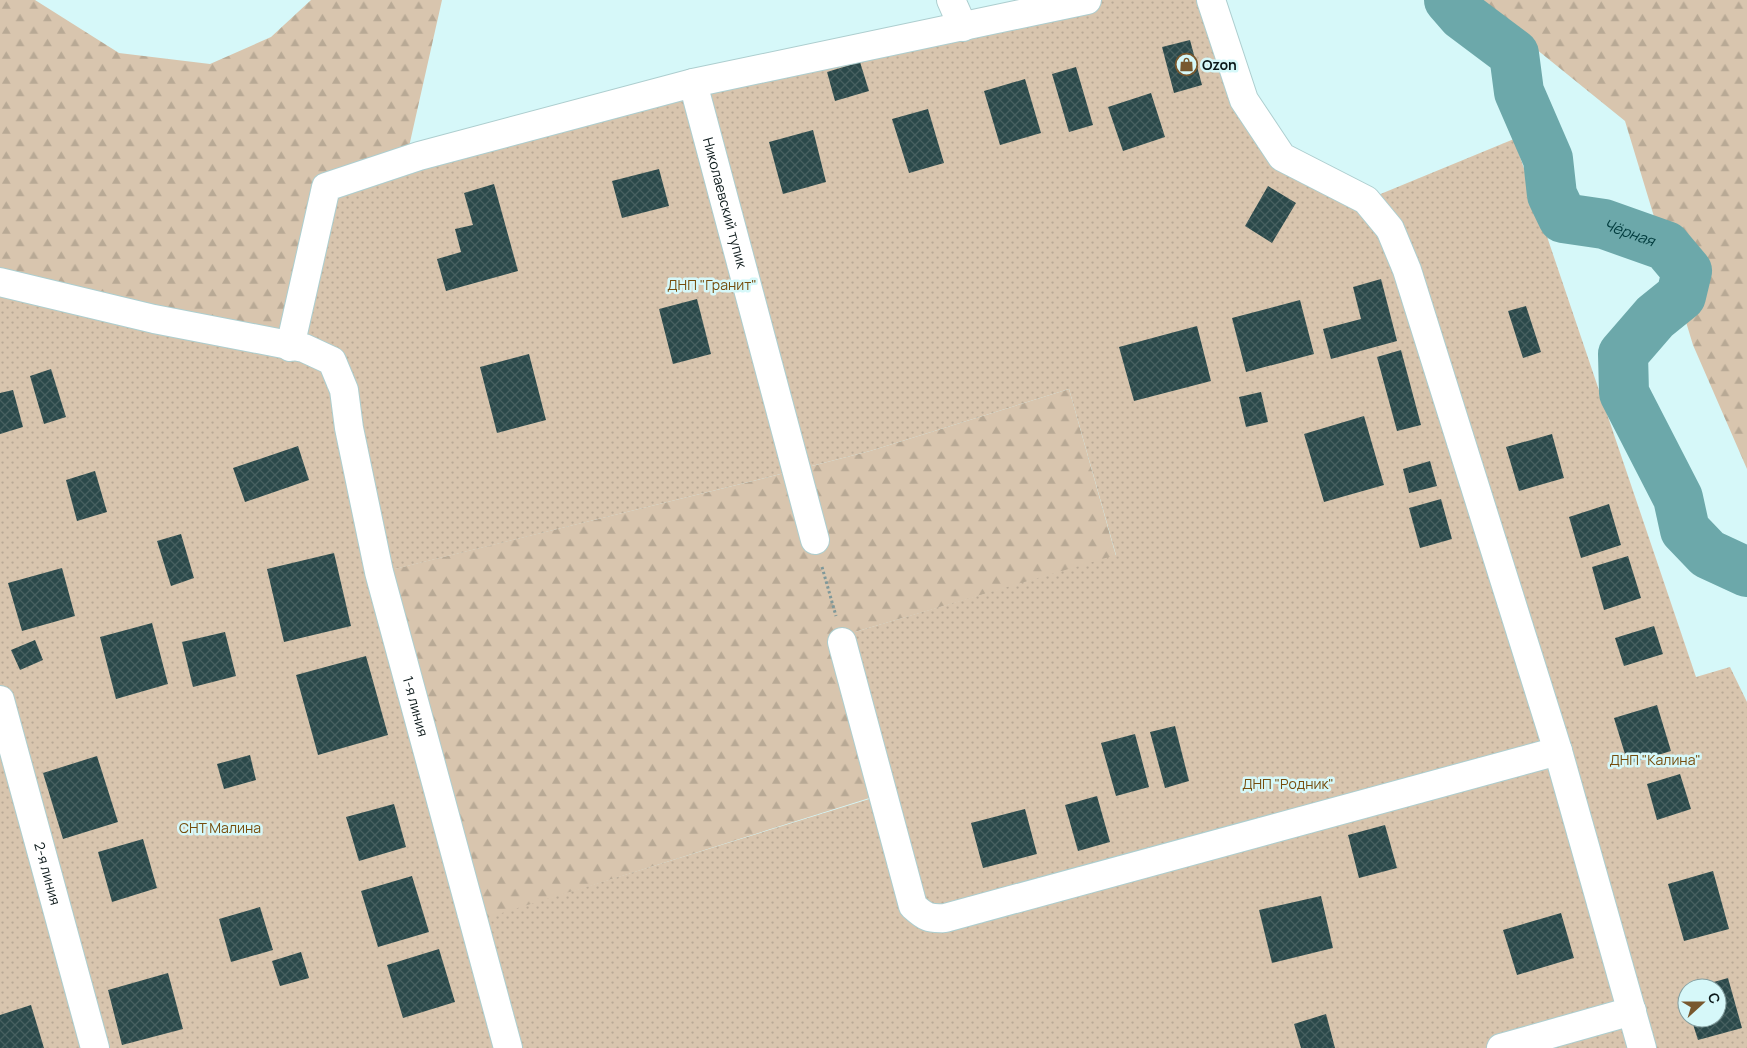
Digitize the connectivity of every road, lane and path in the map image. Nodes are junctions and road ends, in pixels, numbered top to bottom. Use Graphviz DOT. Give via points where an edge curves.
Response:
graph roads {
  1 [pos="951,0"];
  2 [pos="1088,0"];
  3 [pos="1211,0"];
  4 [pos="963,26"];
  5 [pos="693,83"];
  6 [pos="0,282"];
  7 [pos="290,347"];
  8 [pos="815,540"];
  9 [pos="842,642"];
  10 [pos="0,700"];
  11 [pos="1558,751"];
  12 [pos="1632,1011"];
  13 [pos="95,1048"];
  14 [pos="508,1048"];
  15 [pos="1502,1048"];
  16 [pos="1642,1048"];
  1 -- 4 [label="street"];
  2 -- 4 [label="street"];
  3 -- 11 [label="street" via="1244,100 1282,157 1366,200 1390,229 1406,270"];
  4 -- 5 [label="street"];
  5 -- 7 [label="street" via="419,156 326,187"];
  5 -- 8 [label="street, Николаевский тупик"];
  6 -- 7 [label="street"];
  7 -- 14 [label="street, 1-я линия" via="304,348 332,361 344,390 379,572"];
  8 -- 9 [label="path"];
  9 -- 11 [label="street" via="913,906 923,916 933,918 945,918"];
  10 -- 13 [label="street, 2-я линия"];
  11 -- 12 [label="street"];
  12 -- 15 [label="street"];
  12 -- 16 [label="street"];
}
